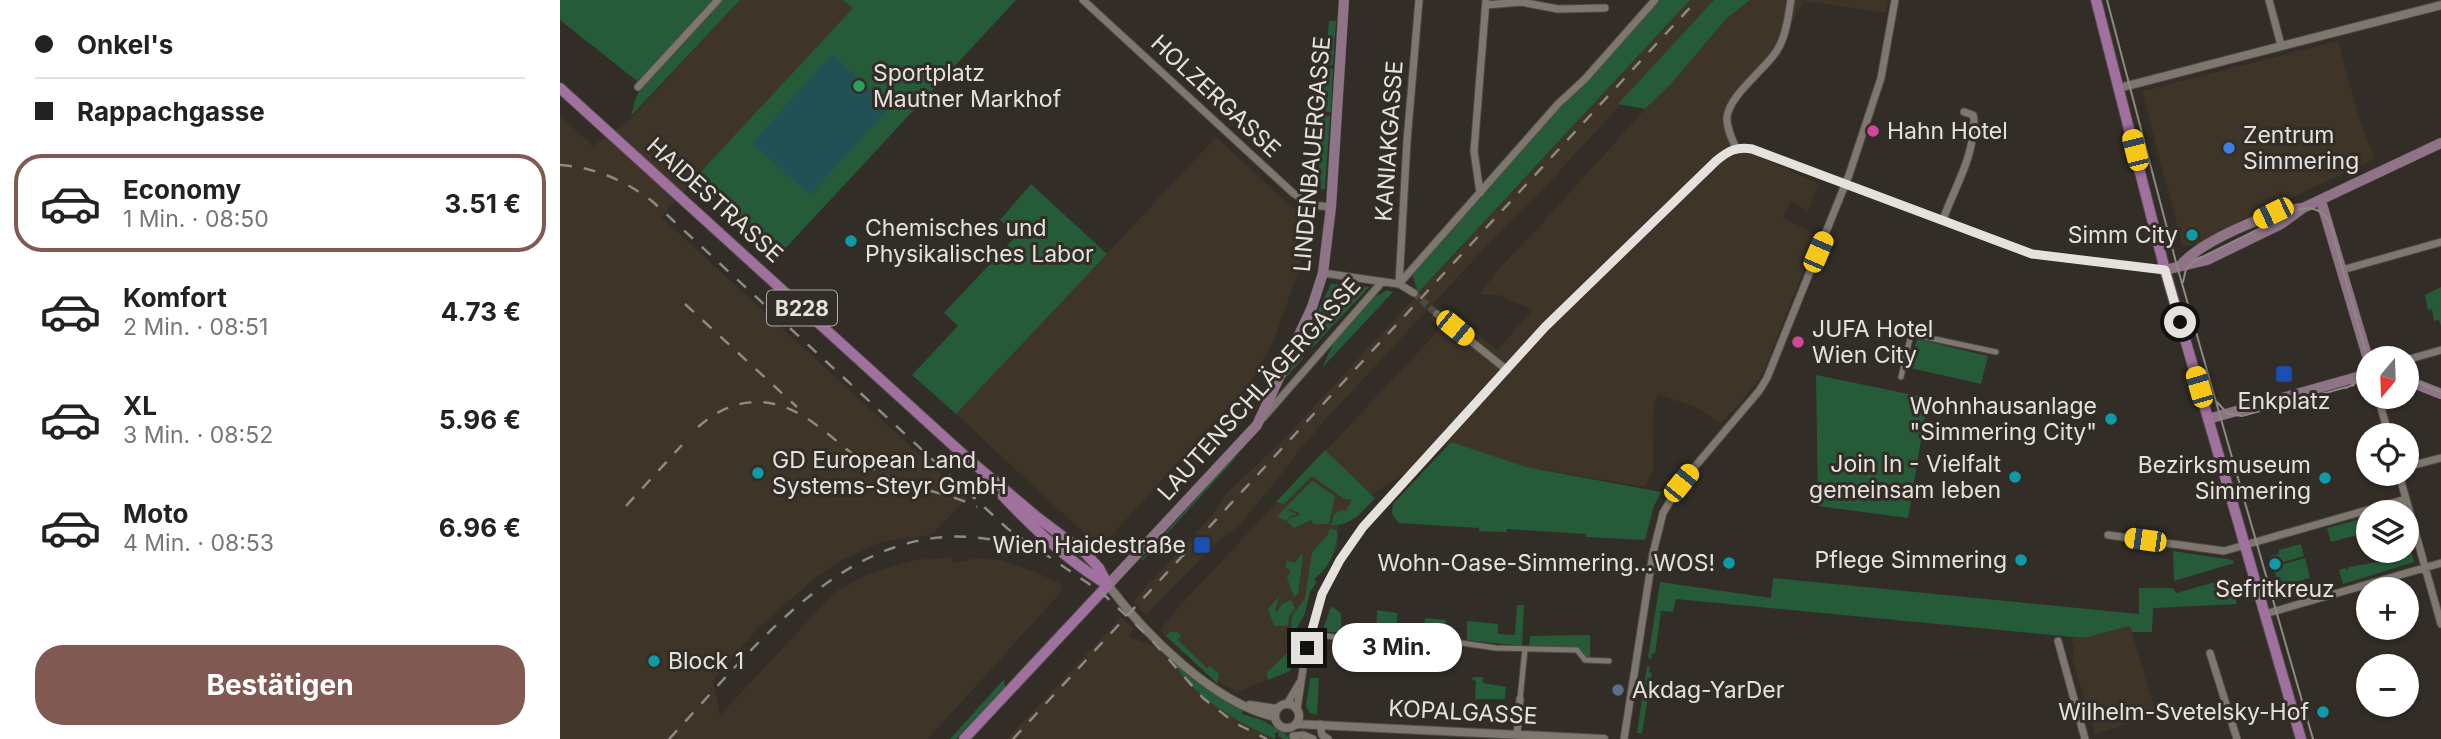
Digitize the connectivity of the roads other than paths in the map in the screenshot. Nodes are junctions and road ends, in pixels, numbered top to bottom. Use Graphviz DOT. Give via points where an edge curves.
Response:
graph roads {
  1 [pos="718,0"];
  2 [pos="1083,0"];
  3 [pos="1344,0"];
  4 [pos="1419,0"];
  5 [pos="1655,0"];
  6 [pos="1791,0"];
  7 [pos="1895,0"];
  8 [pos="2096,0"];
  9 [pos="2269,0"];
  10 [pos="1486,2"];
  11 [pos="1559,4"];
  12 [pos="2441,5"];
  13 [pos="1605,8"];
  14 [pos="2281,45"];
  15 [pos="638,87"];
  16 [pos="560,88"];
  17 [pos="2119,88"];
  18 [pos="1964,112"];
  19 [pos="2441,143"];
  20 [pos="1736,148"];
  21 [pos="1846,184"];
  22 [pos="1480,193"];
  23 [pos="2321,201"];
  24 [pos="1331,206"];
  25 [pos="1943,220"];
  26 [pos="2441,242"];
  27 [pos="2165,270"];
  28 [pos="2342,270"];
  29 [pos="1323,273"];
  30 [pos="1382,282"];
  31 [pos="1399,284"];
  32 [pos="1414,293"];
  33 [pos="1437,314"];
  34 [pos="2364,346"];
  35 [pos="2441,350"];
  36 [pos="1996,352"];
  37 [pos="2419,356"];
  38 [pos="1507,370"];
  39 [pos="2356,376"];
  40 [pos="1901,377"];
  41 [pos="2419,385"];
  42 [pos="2441,394"];
  43 [pos="2208,419"];
  44 [pos="1257,425"];
  45 [pos="2441,458"];
  46 [pos="2419,464"];
  47 [pos="2402,486"];
  48 [pos="2406,499"];
  49 [pos="2108,535"];
  50 [pos="2245,545"];
  51 [pos="2441,563"];
  52 [pos="2425,567"];
  53 [pos="1108,584"];
  54 [pos="2265,614"];
  55 [pos="2441,624"];
  56 [pos="1310,635"];
  57 [pos="2058,641"];
  58 [pos="1525,649"];
  59 [pos="2210,653"];
  60 [pos="1609,661"];
  61 [pos="1300,682"];
  62 [pos="1520,699"];
  63 [pos="1287,704"];
  64 [pos="1276,713"];
  65 [pos="1320,724"];
  66 [pos="1295,725"];
  67 [pos="1517,734"];
  68 [pos="964,739"];
  69 [pos="1312,739"];
  70 [pos="1328,739"];
  71 [pos="1604,739"];
  72 [pos="1624,739"];
  73 [pos="2085,739"];
  74 [pos="2237,739"];
  75 [pos="2301,739"];
  1 -- 15 [label="street"];
  2 -- 24 [label="street, HOLZERGASSE" via="1293,193 1312,205"];
  3 -- 24 [label="main road, LINDENBAUERGASSE"];
  4 -- 31 [label="street, KANIAKGASSE"];
  5 -- 22 [label="street, LAUTENSCHLÄGERGASSE"];
  6 -- 20 [label="street" via="1776,52 1728,112"];
  7 -- 21 [label="street" via="1881,78"];
  8 -- 17 [label="main road"];
  9 -- 14 [label="street"];
  10 -- 11 [label="street"];
  10 -- 22 [label="street" via="1475,151"];
  11 -- 13 [label="street"];
  12 -- 14 [label="street"];
  14 -- 17 [label="street"];
  16 -- 53 [label="main road, HAIDESTRASSE / B228" via="966,457 1086,554"];
  17 -- 27 [label="main road"];
  18 -- 25 [label="street" via="1974,120 1971,153"];
  19 -- 23 [label="main road"];
  20 -- 21 [label="street" via="1752,149"];
  20 -- 38 [label="street" via="1716,161 1618,255"];
  21 -- 25 [label="street"];
  21 -- 72 [label="street" via="1764,385 1681,483 1663,513"];
  22 -- 31 [label="street, LAUTENSCHLÄGERGASSE"];
  23 -- 27 [label="main road" via="2273,213"];
  23 -- 28 [label="main road"];
  24 -- 29 [label="main road, LINDENBAUERGASSE"];
  25 -- 27 [label="street" via="2032,254"];
  26 -- 28 [label="street"];
  27 -- 43 [label="main road"];
  28 -- 34 [label="main road"];
  29 -- 30 [label="street"];
  29 -- 44 [label="main road, LINDENBAUERGASSE"];
  30 -- 31 [label="street"];
  30 -- 44 [label="street, LAUTENSCHLÄGERGASSE"];
  31 -- 32 [label="street"];
  33 -- 38 [label="street"];
  35 -- 37 [label="street"];
  36 -- 40 [label="street" via="1911,334"];
  38 -- 56 [label="street" via="1363,527 1326,586"];
  39 -- 43 [label="main road"];
  41 -- 42 [label="main road"];
  43 -- 50 [label="main road"];
  44 -- 53 [label="main road, LAUTENSCHLÄGERGASSE"];
  45 -- 46 [label="street"];
  47 -- 48 [label="street"];
  48 -- 50 [label="street"];
  48 -- 52 [label="street"];
  49 -- 50 [label="street" via="2219,551"];
  50 -- 54 [label="main road"];
  51 -- 52 [label="street"];
  52 -- 54 [label="street"];
  52 -- 55 [label="street"];
  53 -- 64 [label="street, HAIDESTRASSE" via="1140,622 1209,686 1255,711"];
  53 -- 68 [label="main road"];
  54 -- 75 [label="main road"];
  56 -- 58 [label="street"];
  56 -- 61 [label="street"];
  57 -- 73 [label="street"];
  58 -- 60 [label="street" via="1577,650 1585,660"];
  58 -- 62 [label="street"];
  59 -- 74 [label="street"];
  61 -- 63 [label="street"];
  61 -- 66 [label="street"];
  62 -- 67 [label="street"];
  63 -- 64 [label="street"];
  63 -- 66 [label="street"];
  64 -- 66 [label="street, HAIDESTRASSE" via="1278,724"];
  65 -- 66 [label="street, KOPALGASSE"];
  65 -- 67 [label="street, KOPALGASSE"];
  65 -- 70 [label="street"];
  66 -- 69 [label="street"];
  67 -- 71 [label="street, KOPALGASSE"];
}
